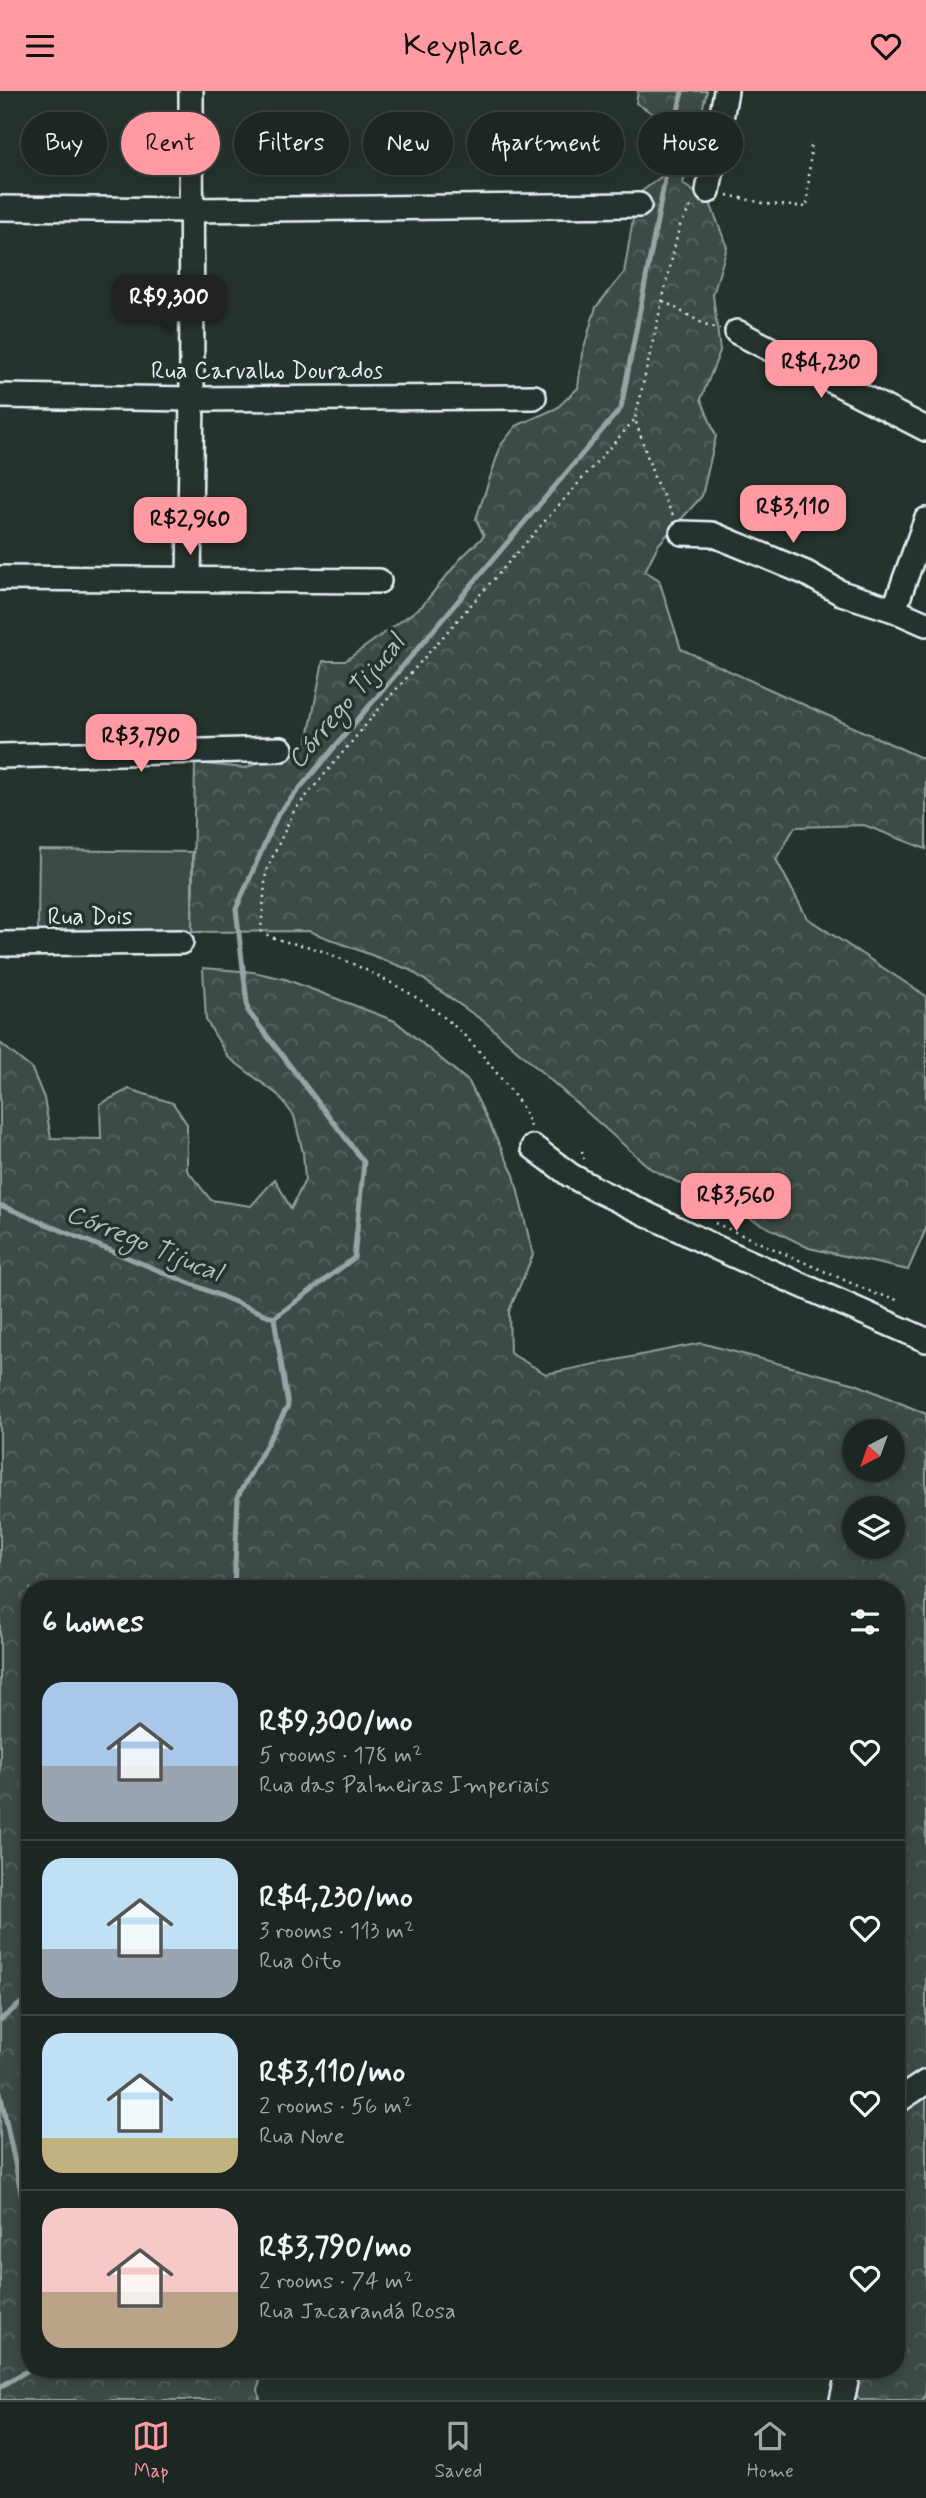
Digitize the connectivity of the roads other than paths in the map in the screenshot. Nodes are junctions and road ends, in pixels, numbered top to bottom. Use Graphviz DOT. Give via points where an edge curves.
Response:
graph roads {
  1 [pos="191,91"];
  2 [pos="726,91"];
  3 [pos="708,191"];
  4 [pos="639,205"];
  5 [pos="0,208"];
  6 [pos="190,210"];
  7 [pos="737,333"];
  8 [pos="0,396"];
  9 [pos="534,397"];
  10 [pos="192,399"];
  11 [pos="926,429"];
  12 [pos="926,520"];
  13 [pos="682,533"];
  14 [pos="0,578"];
  15 [pos="188,579"];
  16 [pos="379,581"];
  17 [pos="894,610"];
  18 [pos="926,624"];
  19 [pos="281,749"];
  20 [pos="0,756"];
  21 [pos="181,942"];
  22 [pos="0,944"];
  23 [pos="534,1147"];
  24 [pos="926,1340"];
  25 [pos="926,2082"];
  26 [pos="905,2096"];
  27 [pos="847,2378"];
  28 [pos="842,2400"];
  1 -- 6 [label="street"];
  2 -- 3 [label="street"];
  4 -- 6 [label="street"];
  5 -- 6 [label="street"];
  6 -- 10 [label="street"];
  7 -- 11 [label="street"];
  8 -- 10 [label="street, Rua Carvalho Dourados"];
  9 -- 10 [label="street, Rua Carvalho Dourados"];
  10 -- 15 [label="street"];
  12 -- 17 [label="street"];
  13 -- 17 [label="street" via="712,534 806,573 841,593"];
  14 -- 15 [label="street"];
  15 -- 16 [label="street"];
  17 -- 18 [label="street"];
  19 -- 20 [label="street"];
  21 -- 22 [label="street, Rua Dois"];
  23 -- 24 [label="street" via="599,1191"];
  25 -- 26 [label="street"];
  27 -- 28 [label="street"];
}
